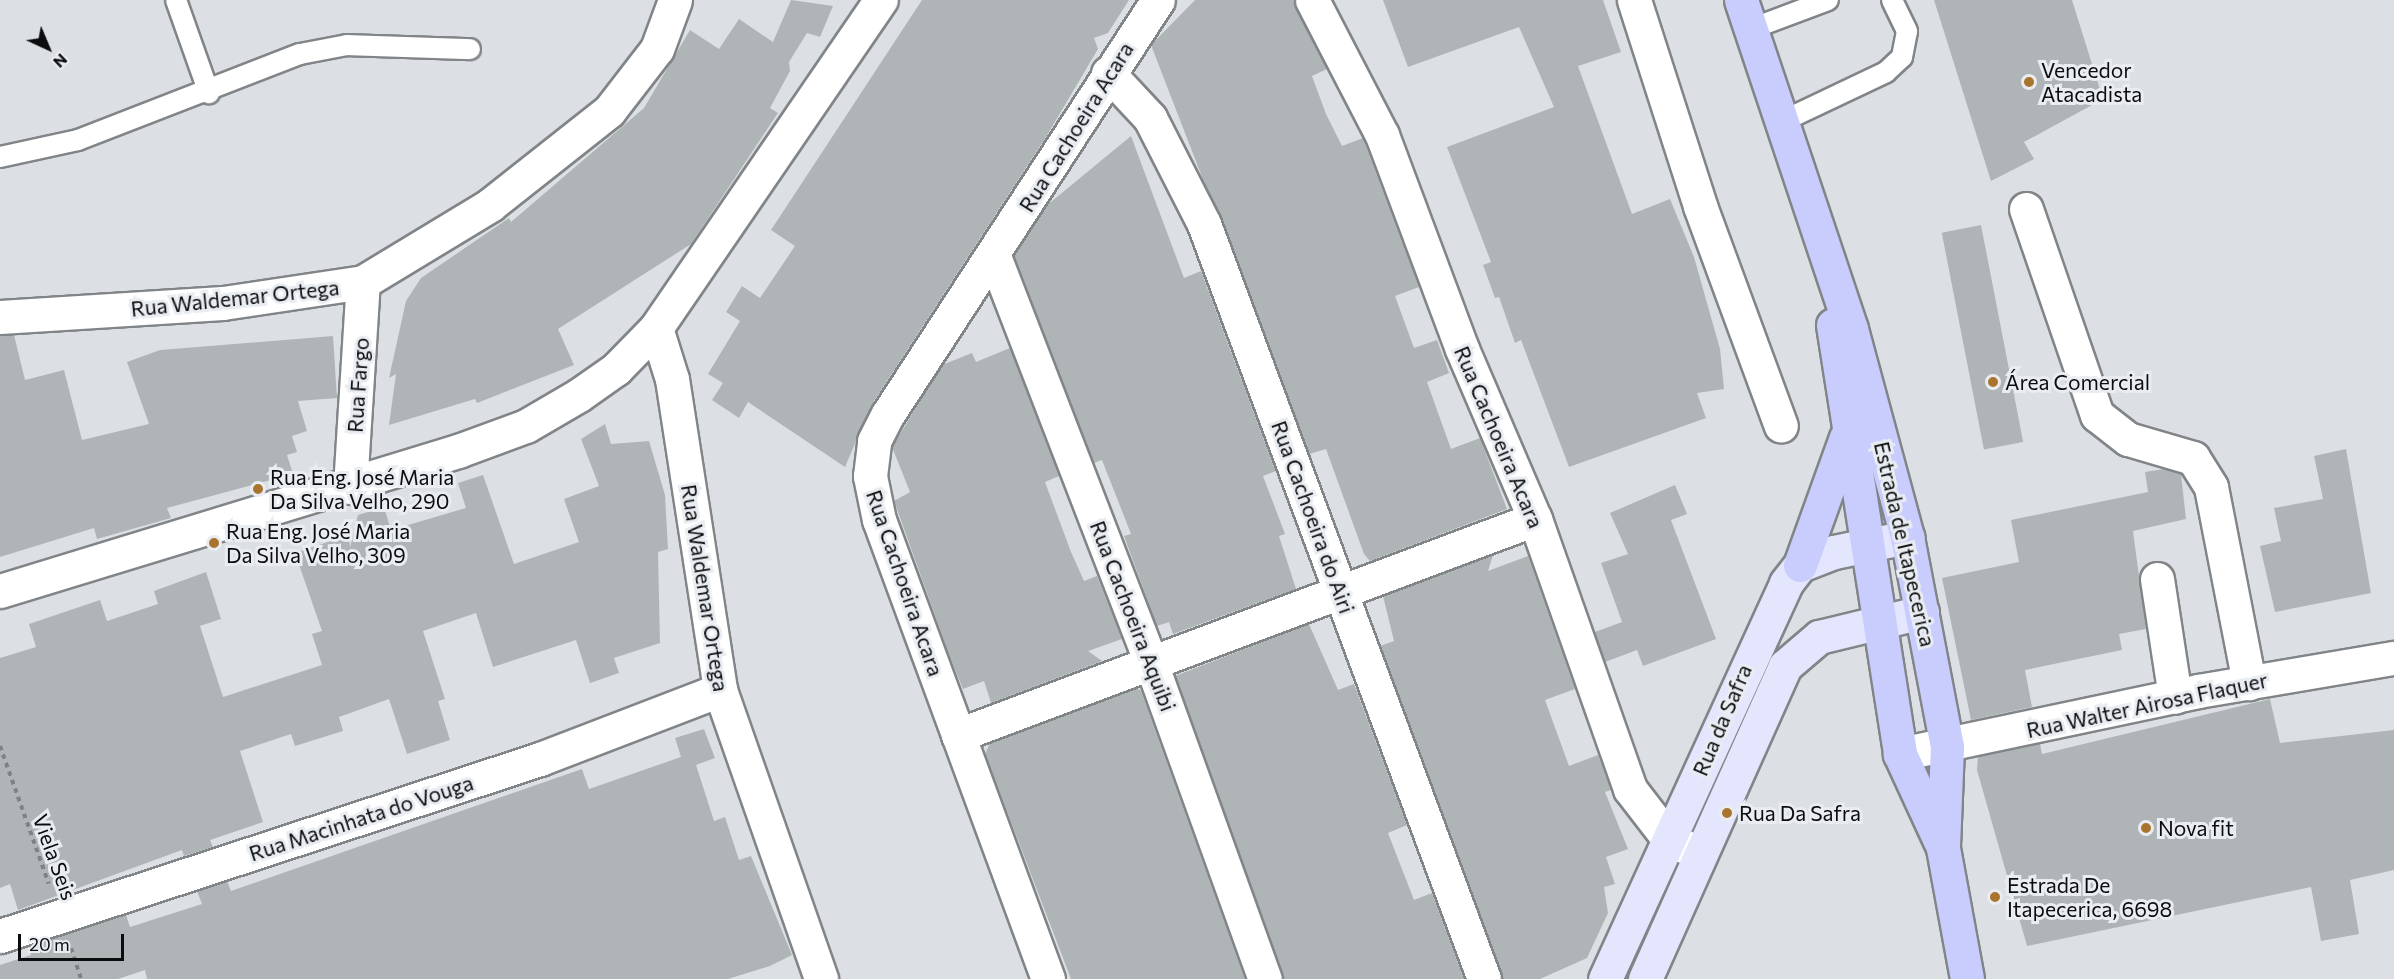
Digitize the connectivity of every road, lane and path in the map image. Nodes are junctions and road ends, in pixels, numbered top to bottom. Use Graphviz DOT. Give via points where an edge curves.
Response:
graph roads {
  1 [pos="176,0"];
  2 [pos="675,0"];
  3 [pos="881,0"];
  4 [pos="1158,0"];
  5 [pos="1312,0"];
  6 [pos="1634,0"];
  7 [pos="1828,0"];
  8 [pos="1892,0"];
  9 [pos="1746,15"];
  10 [pos="470,49"];
  11 [pos="1108,73"];
  12 [pos="209,93"];
  13 [pos="1783,121"];
  14 [pos="0,157"];
  15 [pos="2026,209"];
  16 [pos="1823,248"];
  17 [pos="994,256"];
  18 [pos="363,282"];
  19 [pos="0,317"];
  20 [pos="656,328"];
  21 [pos="1781,426"];
  22 [pos="1846,437"];
  23 [pos="350,488"];
  24 [pos="1535,519"];
  25 [pos="1907,537"];
  26 [pos="1869,543"];
  27 [pos="1800,565"];
  28 [pos="2157,579"];
  29 [pos="0,591"];
  30 [pos="1340,594"];
  31 [pos="1922,612"];
  32 [pos="1883,626"];
  33 [pos="2394,658"];
  34 [pos="1151,663"];
  35 [pos="2249,682"];
  36 [pos="720,690"];
  37 [pos="2175,697"];
  38 [pos="958,735"];
  39 [pos="0,746"];
  40 [pos="1947,747"];
  41 [pos="1900,754"];
  42 [pos="1670,841"];
  43 [pos="1943,848"];
  44 [pos="1703,853"];
  45 [pos="60,916"];
  46 [pos="0,936"];
  47 [pos="81,979"];
  48 [pos="821,979"];
  49 [pos="1048,979"];
  50 [pos="1265,979"];
  51 [pos="1484,979"];
  52 [pos="1605,979"];
  53 [pos="1645,979"];
  54 [pos="1968,979"];
  1 -- 12 [label="lane"];
  2 -- 18 [label="street, Rua Waldemar Ortega" via="657,49 609,111 490,206"];
  3 -- 20 [label="street"];
  4 -- 11 [label="street, Rua Cachoeira Acara"];
  5 -- 24 [label="street, Rua Cachoeira Acara" via="1382,135 1462,349"];
  6 -- 21 [label="street" via="1700,206"];
  7 -- 9 [label="lane"];
  8 -- 13 [label="lane" via="1907,31 1902,57 1886,72"];
  9 -- 13 [label="main road, Estrada de Itapecerica"];
  10 -- 12 [label="lane" via="347,45 300,54"];
  11 -- 17 [label="street, Rua Cachoeira Acara"];
  11 -- 30 [label="street, Rua Cachoeira do Airi" via="1150,118 1193,200"];
  12 -- 14 [label="lane" via="78,140"];
  13 -- 16 [label="main road, Estrada de Itapecerica"];
  15 -- 35 [label="street" via="2097,415 2128,439 2193,458 2211,487"];
  16 -- 22 [label="main road, Estrada de Itapecerica"];
  16 -- 25 [label="main road, Estrada de Itapecerica"];
  17 -- 34 [label="street, Rua Cachoeira Aquibi"];
  17 -- 38 [label="street, Rua Cachoeira Acara" via="888,414 874,441 870,476 879,520"];
  18 -- 19 [label="street, Rua Waldemar Ortega" via="223,303"];
  18 -- 23 [label="street, Rua Fargo"];
  20 -- 23 [label="street" via="616,369 526,426"];
  20 -- 36 [label="street, Rua Waldemar Ortega" via="672,379"];
  22 -- 26 [label="main road, Estrada de Itapecerica"];
  22 -- 27 [label="main road"];
  23 -- 29 [label="street"];
  24 -- 30 [label="street"];
  24 -- 42 [label="street, Rua Cachoeira Acara" via="1630,789"];
  25 -- 26 [label="main road"];
  25 -- 31 [label="main road, Estrada de Itapecerica"];
  26 -- 27 [label="main road"];
  26 -- 32 [label="main road, Estrada de Itapecerica"];
  27 -- 42 [label="main road, Rua da Safra" via="1760,630"];
  28 -- 37 [label="street"];
  30 -- 34 [label="street"];
  30 -- 51 [label="street, Rua Cachoeira do Airi"];
  31 -- 32 [label="main road, Rua da Safra"];
  31 -- 40 [label="main road, Estrada de Itapecerica"];
  32 -- 41 [label="main road, Estrada de Itapecerica"];
  32 -- 44 [label="main road, Rua da Safra" via="1819,637 1785,666"];
  33 -- 35 [label="street, Rua Walter Airosa Flaquer"];
  34 -- 38 [label="street"];
  34 -- 50 [label="street, Rua Cachoeira Aquibi"];
  35 -- 37 [label="street, Rua Walter Airosa Flaquer"];
  36 -- 45 [label="street, Rua Macinhata do Vouga" via="540,759"];
  36 -- 48 [label="street, Rua Waldemar Ortega"];
  37 -- 40 [label="street, Rua Walter Airosa Flaquer"];
  38 -- 49 [label="street, Rua Cachoeira Acara"];
  39 -- 45 [label="path, Viela Seis"];
  40 -- 41 [label="street, Rua Walter Airosa Flaquer"];
  40 -- 43 [label="main road, Estrada de Itapecerica"];
  41 -- 43 [label="main road, Estrada de Itapecerica"];
  42 -- 44 [label="street"];
  42 -- 52 [label="main road, Rua da Safra"];
  43 -- 54 [label="main road, Estrada de Itapecerica"];
  44 -- 53 [label="main road, Rua da Safra"];
  45 -- 46 [label="street, Rua Macinhata do Vouga"];
  45 -- 47 [label="path, Viela Seis"];
}
